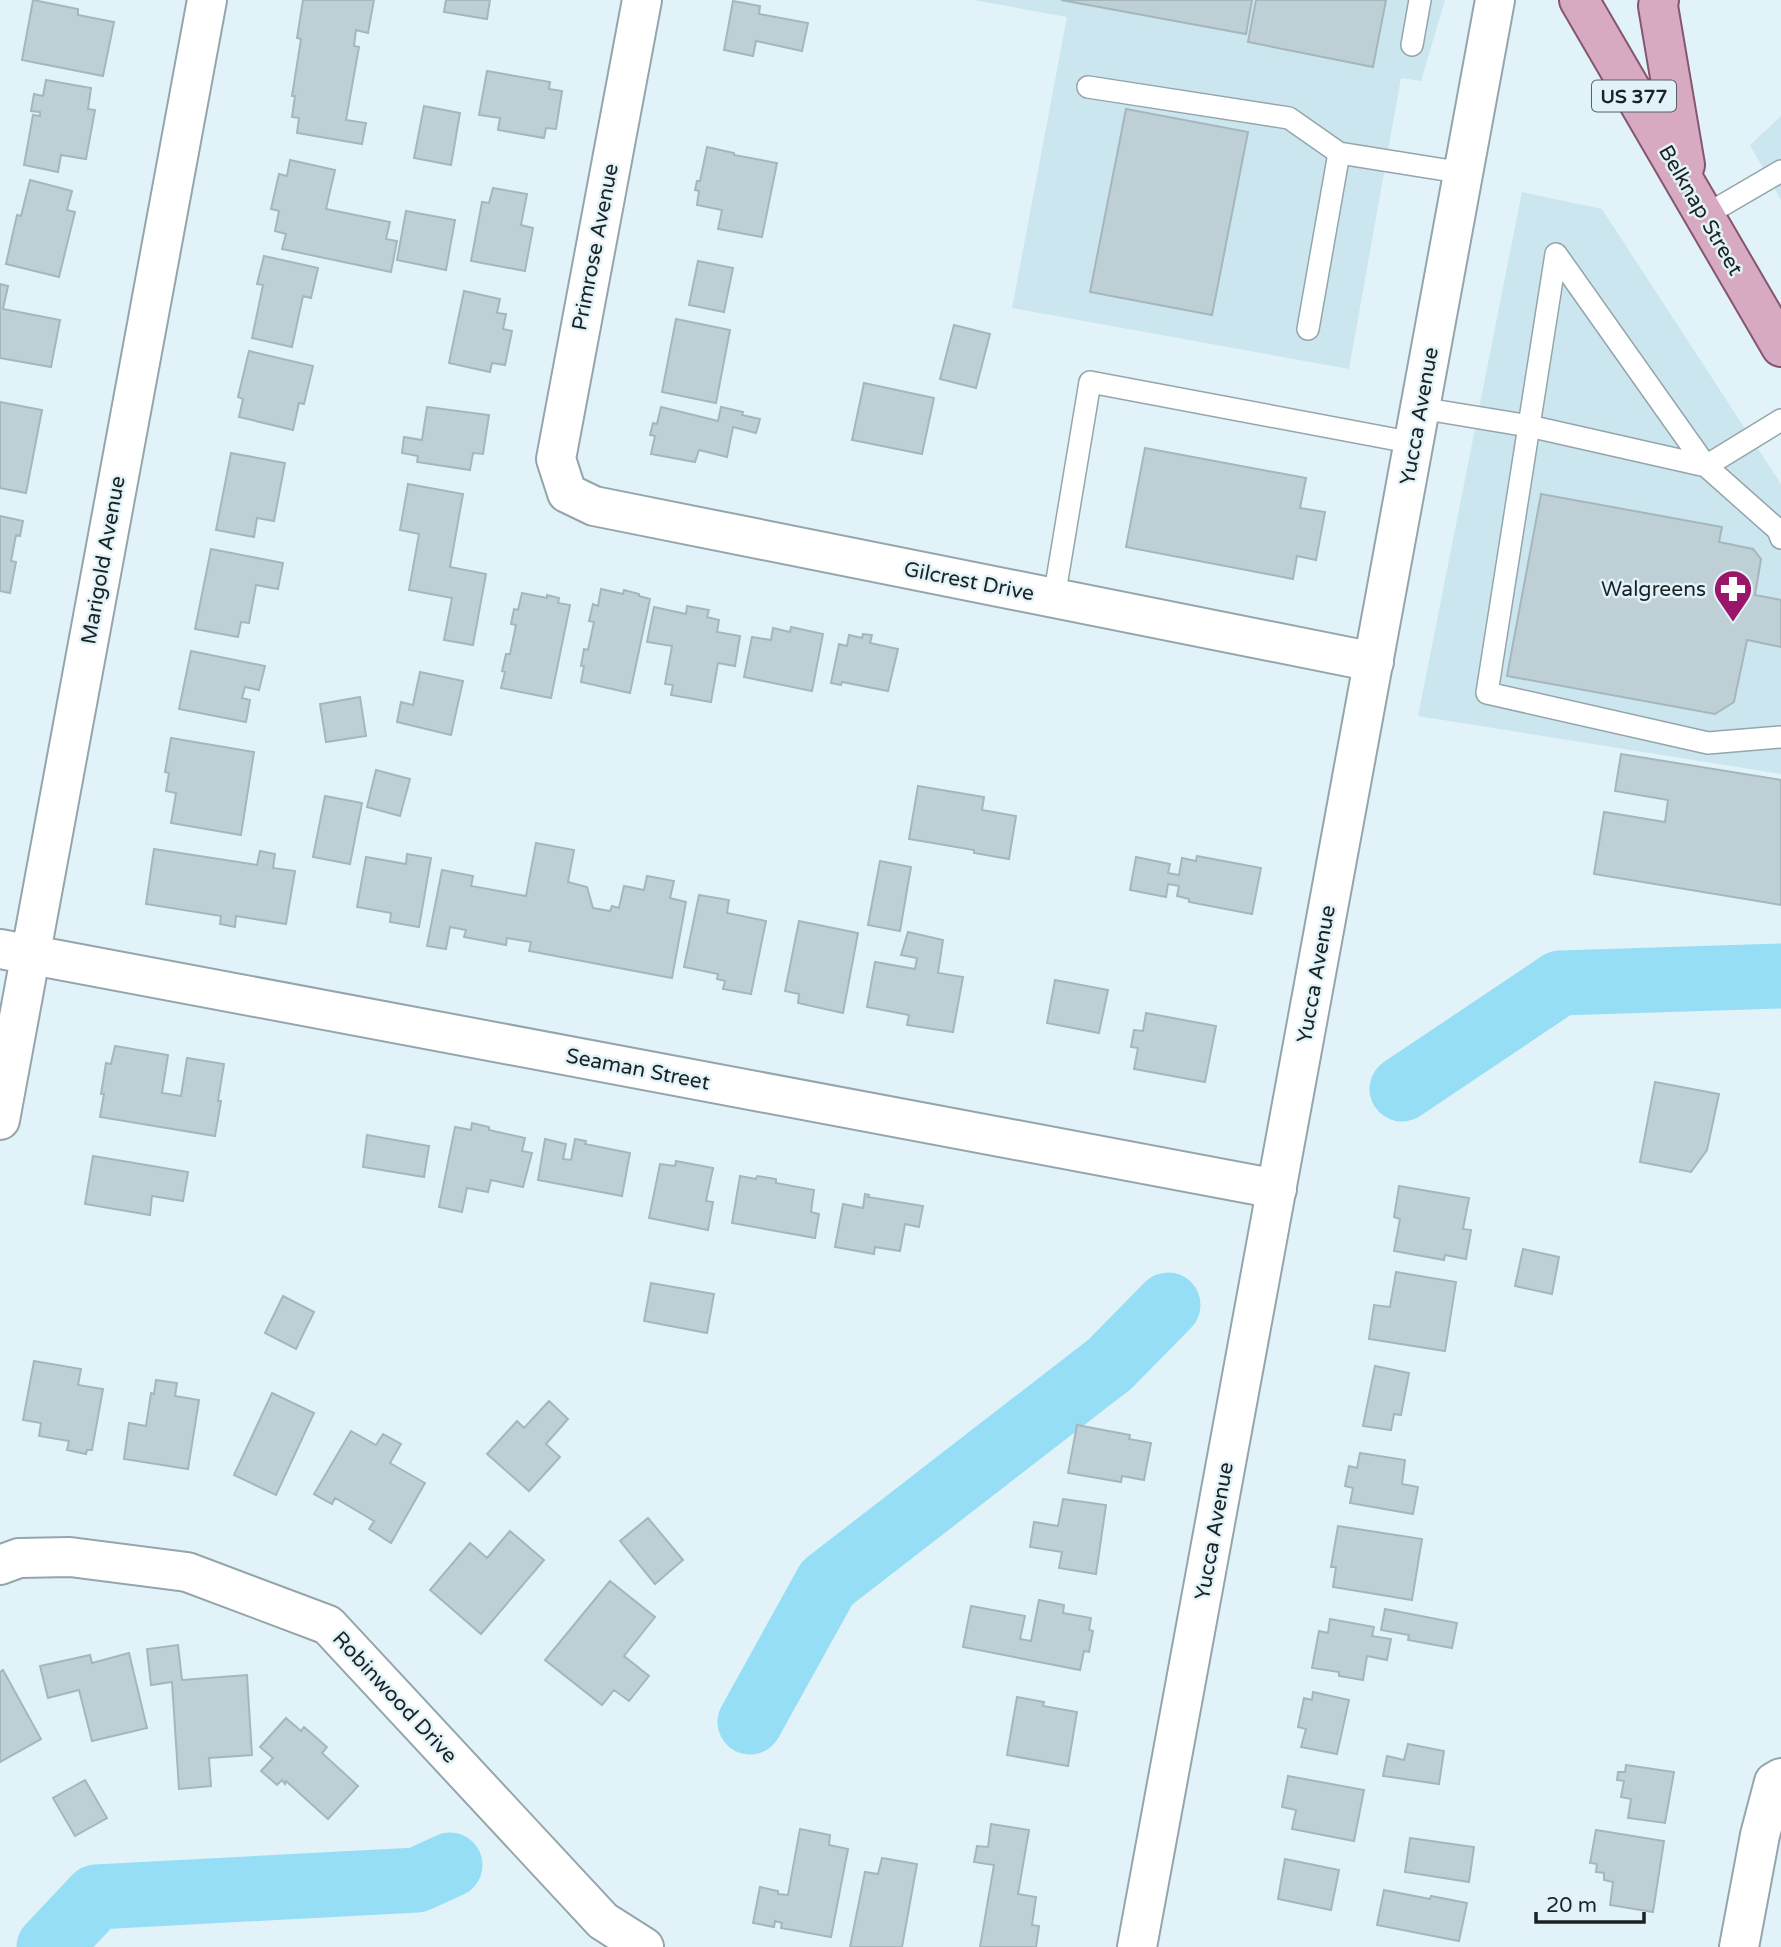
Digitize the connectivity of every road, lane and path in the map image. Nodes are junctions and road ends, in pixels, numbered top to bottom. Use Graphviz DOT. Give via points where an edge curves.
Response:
graph roads {
  1 [pos="207,0"];
  2 [pos="642,0"];
  3 [pos="1420,0"];
  4 [pos="1495,0"];
  5 [pos="1579,0"];
  6 [pos="1659,0"];
  7 [pos="1412,45"];
  8 [pos="1088,87"];
  9 [pos="1339,153"];
  10 [pos="1781,171"];
  11 [pos="1464,173"];
  12 [pos="1697,204"];
  13 [pos="1308,329"];
  14 [pos="1781,347"];
  15 [pos="1781,420"];
  16 [pos="1417,426"];
  17 [pos="1529,426"];
  18 [pos="1706,466"];
  19 [pos="568,493"];
  20 [pos="1781,538"];
  21 [pos="1054,598"];
  22 [pos="1374,662"];
  23 [pos="1781,737"];
  24 [pos="15,952"];
  25 [pos="0,1120"];
  26 [pos="1277,1189"];
  27 [pos="0,1565"];
  28 [pos="1777,1780"];
  29 [pos="644,1947"];
  30 [pos="1137,1947"];
  31 [pos="1739,1947"];
  1 -- 24 [label="street, Marigold Avenue"];
  2 -- 19 [label="street, Primrose Avenue" via="556,459"];
  3 -- 7 [label="lane"];
  4 -- 11 [label="street, Yucca Avenue"];
  5 -- 12 [label="main road, Belknap Street / US 377"];
  6 -- 12 [label="main road"];
  8 -- 9 [label="lane" via="1289,118"];
  9 -- 11 [label="lane"];
  9 -- 13 [label="lane"];
  10 -- 12 [label="lane"];
  11 -- 16 [label="street, Yucca Avenue"];
  12 -- 14 [label="main road, Belknap Street / US 377"];
  15 -- 18 [label="lane"];
  16 -- 17 [label="lane"];
  16 -- 21 [label="lane" via="1090,382"];
  16 -- 22 [label="street, Yucca Avenue"];
  17 -- 18 [label="lane"];
  17 -- 18 [label="lane" via="1556,254"];
  17 -- 23 [label="lane" via="1487,693 1708,743"];
  18 -- 20 [label="lane" via="1778,530"];
  19 -- 21 [label="street, Gilcrest Drive" via="594,506"];
  21 -- 22 [label="street, Gilcrest Drive"];
  22 -- 26 [label="street, Yucca Avenue"];
  24 -- 25 [label="street, Marigold Avenue"];
  24 -- 26 [label="street, Seaman Street"];
  26 -- 30 [label="street, Yucca Avenue"];
  27 -- 29 [label="street, Robinwood Drive" via="19,1558 71,1557 187,1572 328,1625 603,1921"];
  28 -- 31 [label="street" via="1759,1835"];
}
